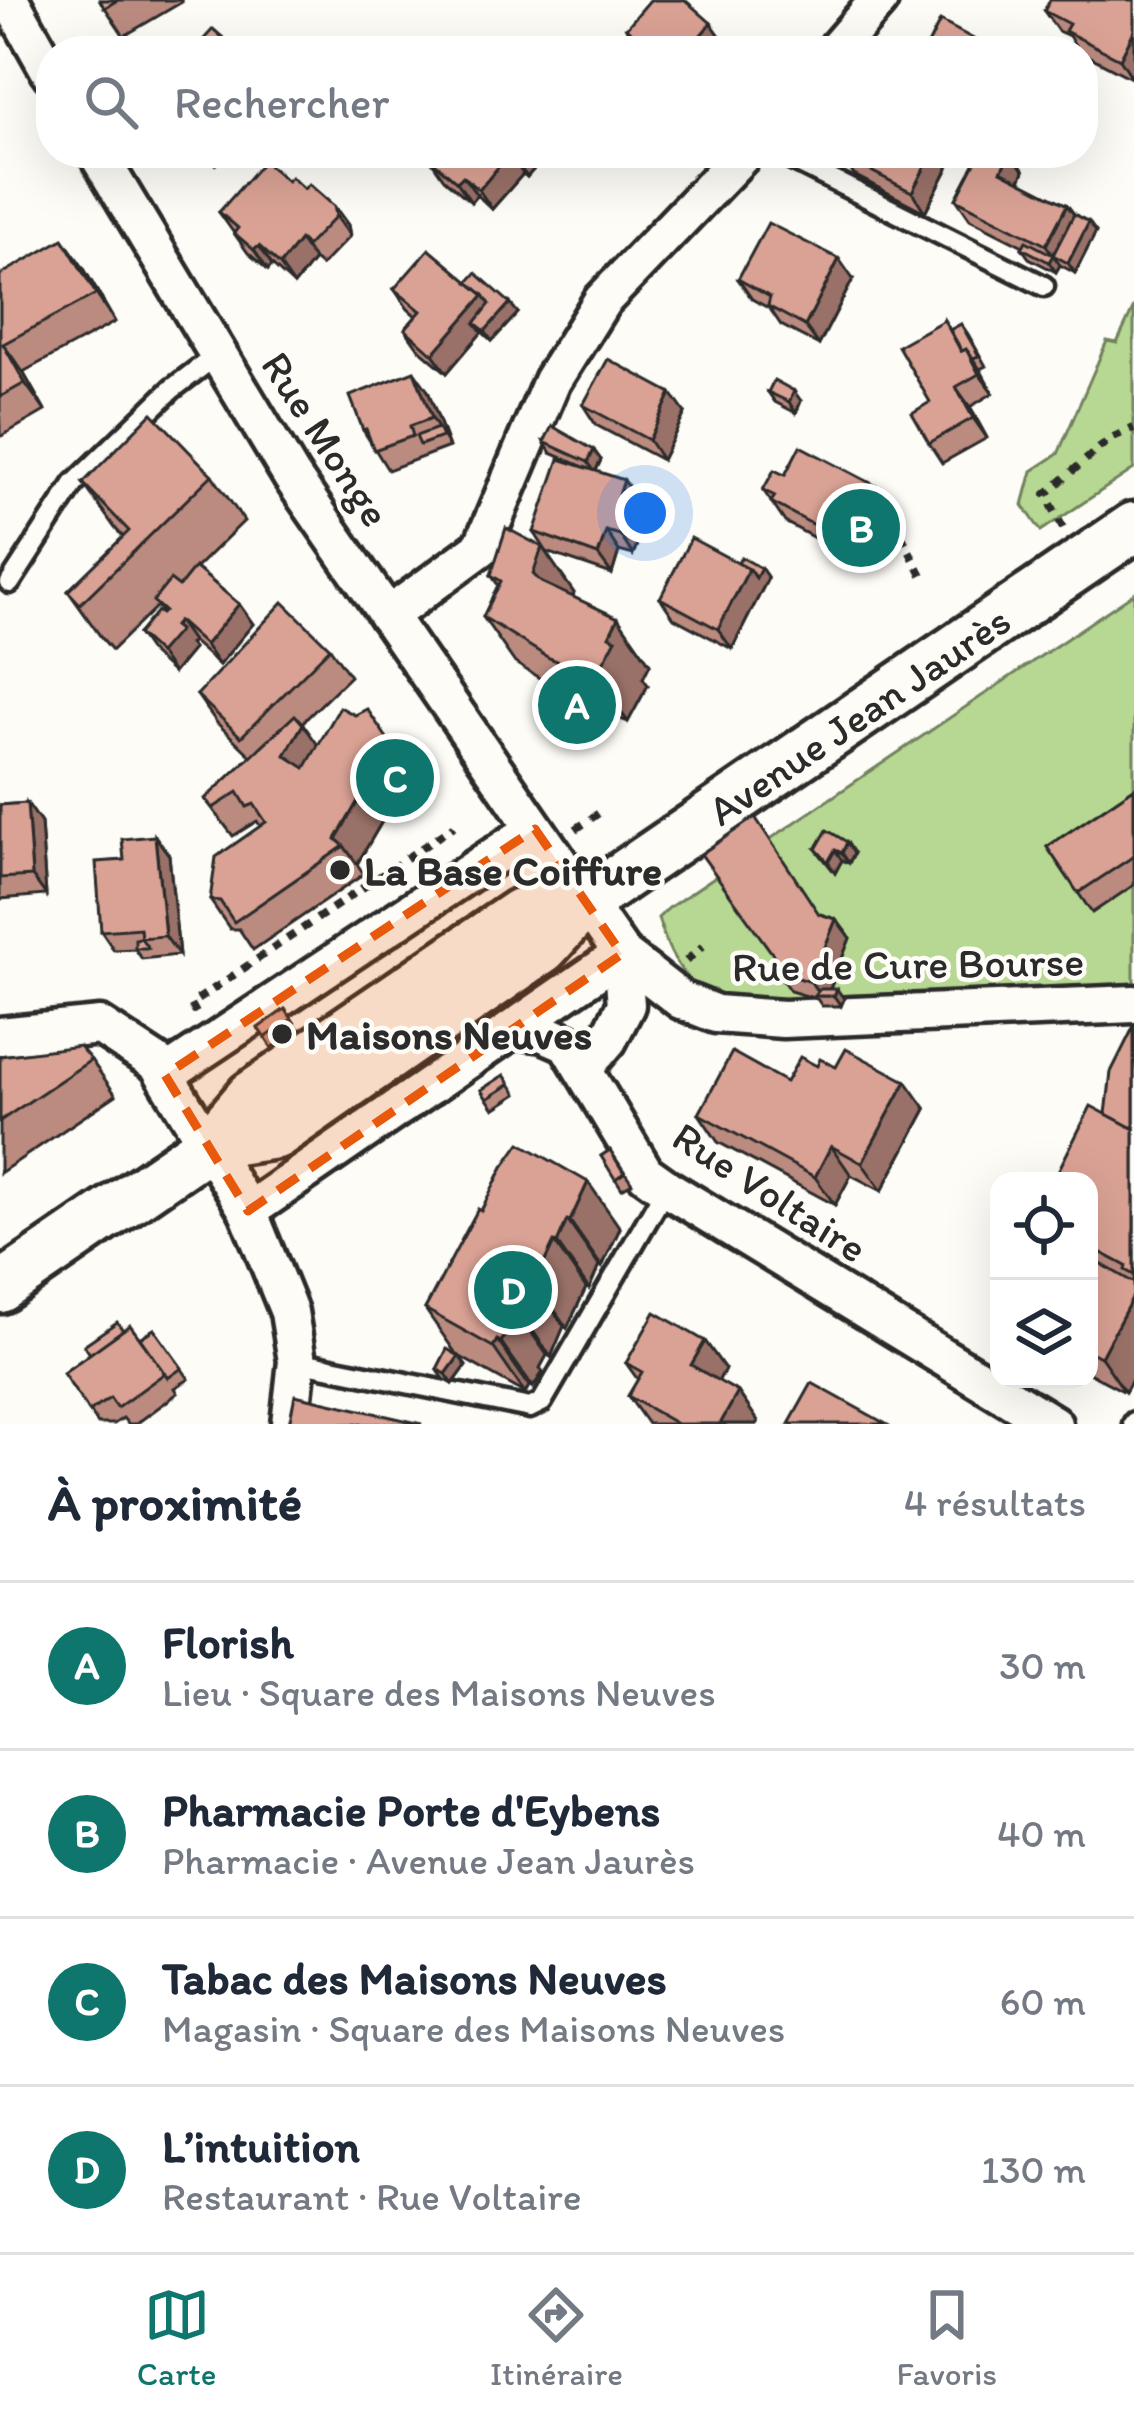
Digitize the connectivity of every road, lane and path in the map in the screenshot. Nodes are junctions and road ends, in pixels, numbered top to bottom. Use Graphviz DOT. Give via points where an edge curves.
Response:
graph roads {
  1 [pos="10,0"];
  2 [pos="879,0"];
  3 [pos="848,36"];
  4 [pos="36,46"];
  5 [pos="107,168"];
  6 [pos="730,168"];
  7 [pos="808,168"];
  8 [pos="1043,286"];
  9 [pos="218,354"];
  10 [pos="888,523"];
  11 [pos="1134,527"];
  12 [pos="10,583"];
  13 [pos="926,583"];
  14 [pos="388,616"];
  15 [pos="454,826"];
  16 [pos="536,829"];
  17 [pos="585,902"];
  18 [pos="622,954"];
  19 [pos="190,1004"];
  20 [pos="1134,1004"];
  21 [pos="513,1029"];
  22 [pos="0,1036"];
  23 [pos="583,1069"];
  24 [pos="165,1075"];
  25 [pos="210,1144"];
  26 [pos="666,1189"];
  27 [pos="248,1211"];
  28 [pos="0,1288"];
  29 [pos="297,1361"];
  30 [pos="290,1424"];
  31 [pos="1053,1424"];
  1 -- 4 [label="street"];
  2 -- 3 [label="street"];
  5 -- 9 [label="street, Rue Monge"];
  6 -- 14 [label="street" via="602,301 552,381 482,548"];
  7 -- 8 [label="lane"];
  9 -- 12 [label="lane" via="74,484"];
  9 -- 14 [label="street, Rue Monge"];
  10 -- 13 [label="path"];
  11 -- 17 [label="main road, Avenue Jean Jaurès"];
  14 -- 16 [label="street, Rue Monge"];
  15 -- 19 [label="path"];
  16 -- 17 [label="street, Rue de Cure Bourse"];
  16 -- 24 [label="street"];
  17 -- 18 [label="street, Rue de Cure Bourse"];
  17 -- 25 [label="main road, Avenue Jean Jaurès" via="520,913 250,1096"];
  18 -- 20 [label="street, Rue de Cure Bourse" via="681,1000 716,1014 783,1019"];
  18 -- 21 [label="street"];
  18 -- 23 [label="street" via="626,1005"];
  21 -- 23 [label="street, Rue Voltaire" via="566,1043"];
  21 -- 27 [label="street"];
  22 -- 24 [label="street" via="100,1026"];
  23 -- 26 [label="street, Rue Voltaire" via="645,1173"];
  24 -- 25 [label="street"];
  25 -- 27 [label="street"];
  25 -- 28 [label="main road, Avenue Jean Jaurès"];
  26 -- 29 [label="lane" via="542,1402 530,1408"];
  26 -- 31 [label="street, Rue Voltaire"];
  27 -- 29 [label="street" via="289,1312"];
  29 -- 30 [label="street"];
}
